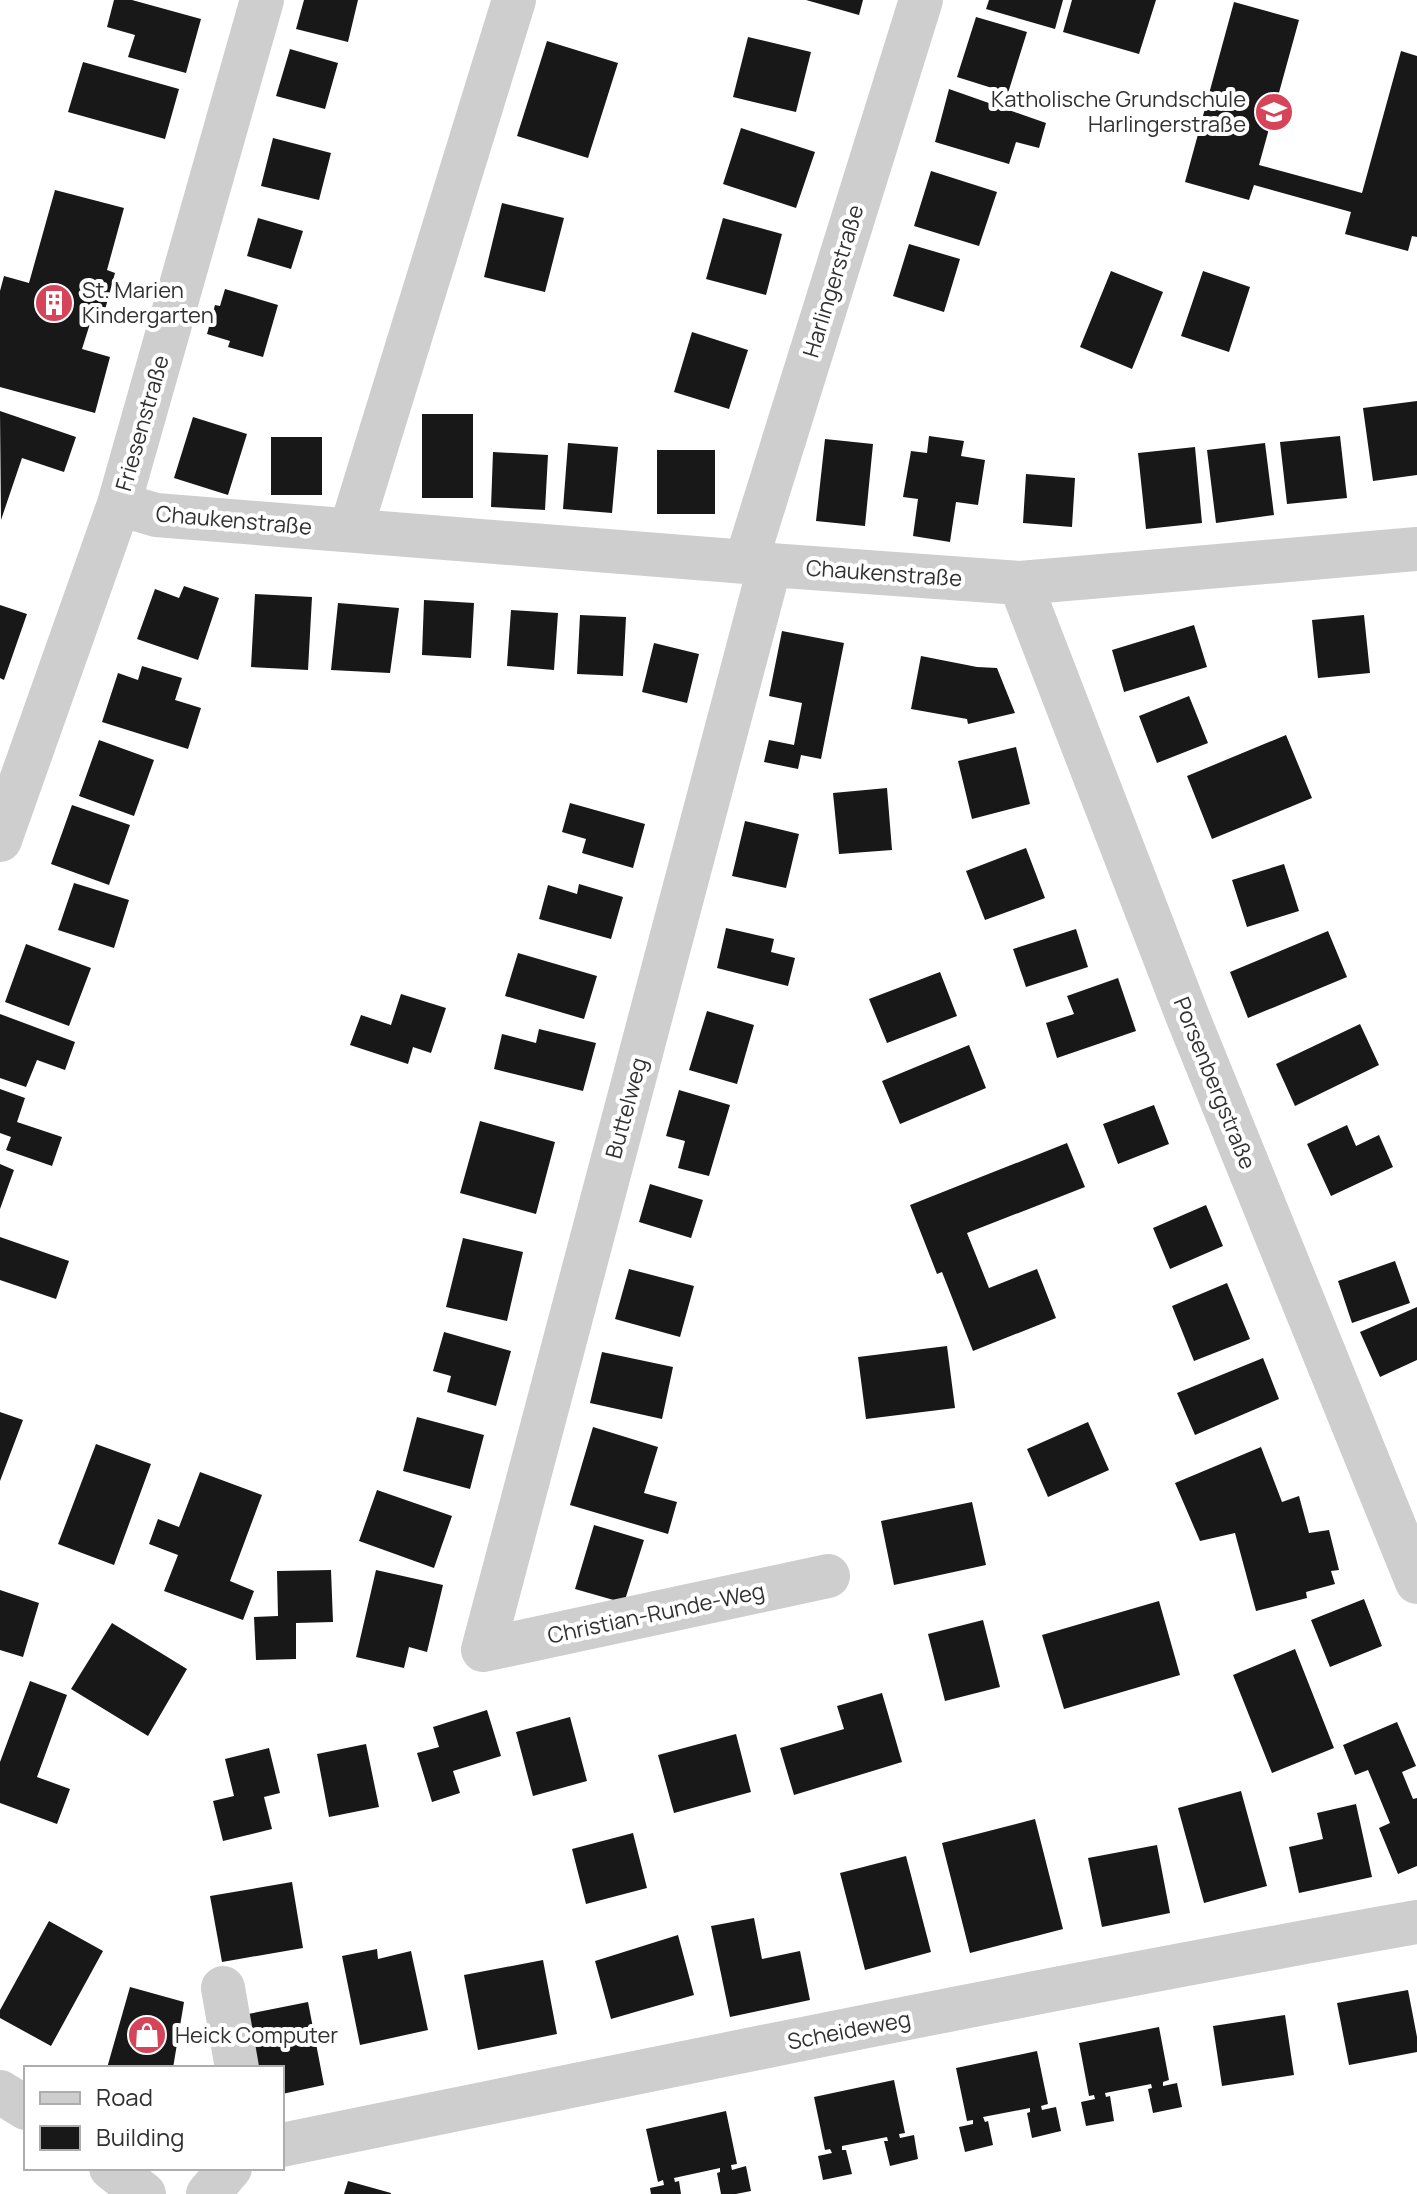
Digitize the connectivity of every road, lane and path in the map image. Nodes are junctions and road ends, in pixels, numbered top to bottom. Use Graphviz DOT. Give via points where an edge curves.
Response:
graph roads {
  1 [pos="262,0"];
  2 [pos="514,0"];
  3 [pos="921,0"];
  4 [pos="119,504"];
  5 [pos="351,529"];
  6 [pos="1417,549"];
  7 [pos="758,564"];
  8 [pos="1020,583"];
  9 [pos="0,840"];
  10 [pos="828,1576"];
  11 [pos="1417,1582"];
  12 [pos="483,1650"];
  13 [pos="1417,1922"];
  14 [pos="223,1988"];
  15 [pos="237,2066"];
  16 [pos="0,2092"];
  17 [pos="24,2107"];
  18 [pos="284,2145"];
  19 [pos="114,2170"];
  20 [pos="228,2170"];
  21 [pos="144,2194"];
  22 [pos="208,2194"];
  1 -- 4 [label="street, Friesenstraße"];
  2 -- 5 [label="street"];
  3 -- 7 [label="street, Harlingerstraße"];
  4 -- 5 [label="street, Chaukenstraße" via="156,515"];
  4 -- 9 [label="street, Friesenstraße"];
  5 -- 7 [label="street, Chaukenstraße"];
  6 -- 8 [label="street, Chaukenstraße"];
  7 -- 8 [label="street, Chaukenstraße"];
  7 -- 12 [label="street, Buttelweg"];
  8 -- 11 [label="street, Porsenbergstraße" via="1187,1015"];
  10 -- 12 [label="street, Christian-Runde-Weg"];
  13 -- 18 [label="street, Scheideweg" via="850,2029"];
  14 -- 15 [label="street"];
  16 -- 17 [label="street"];
  19 -- 21 [label="street"];
  20 -- 22 [label="street"];
}
